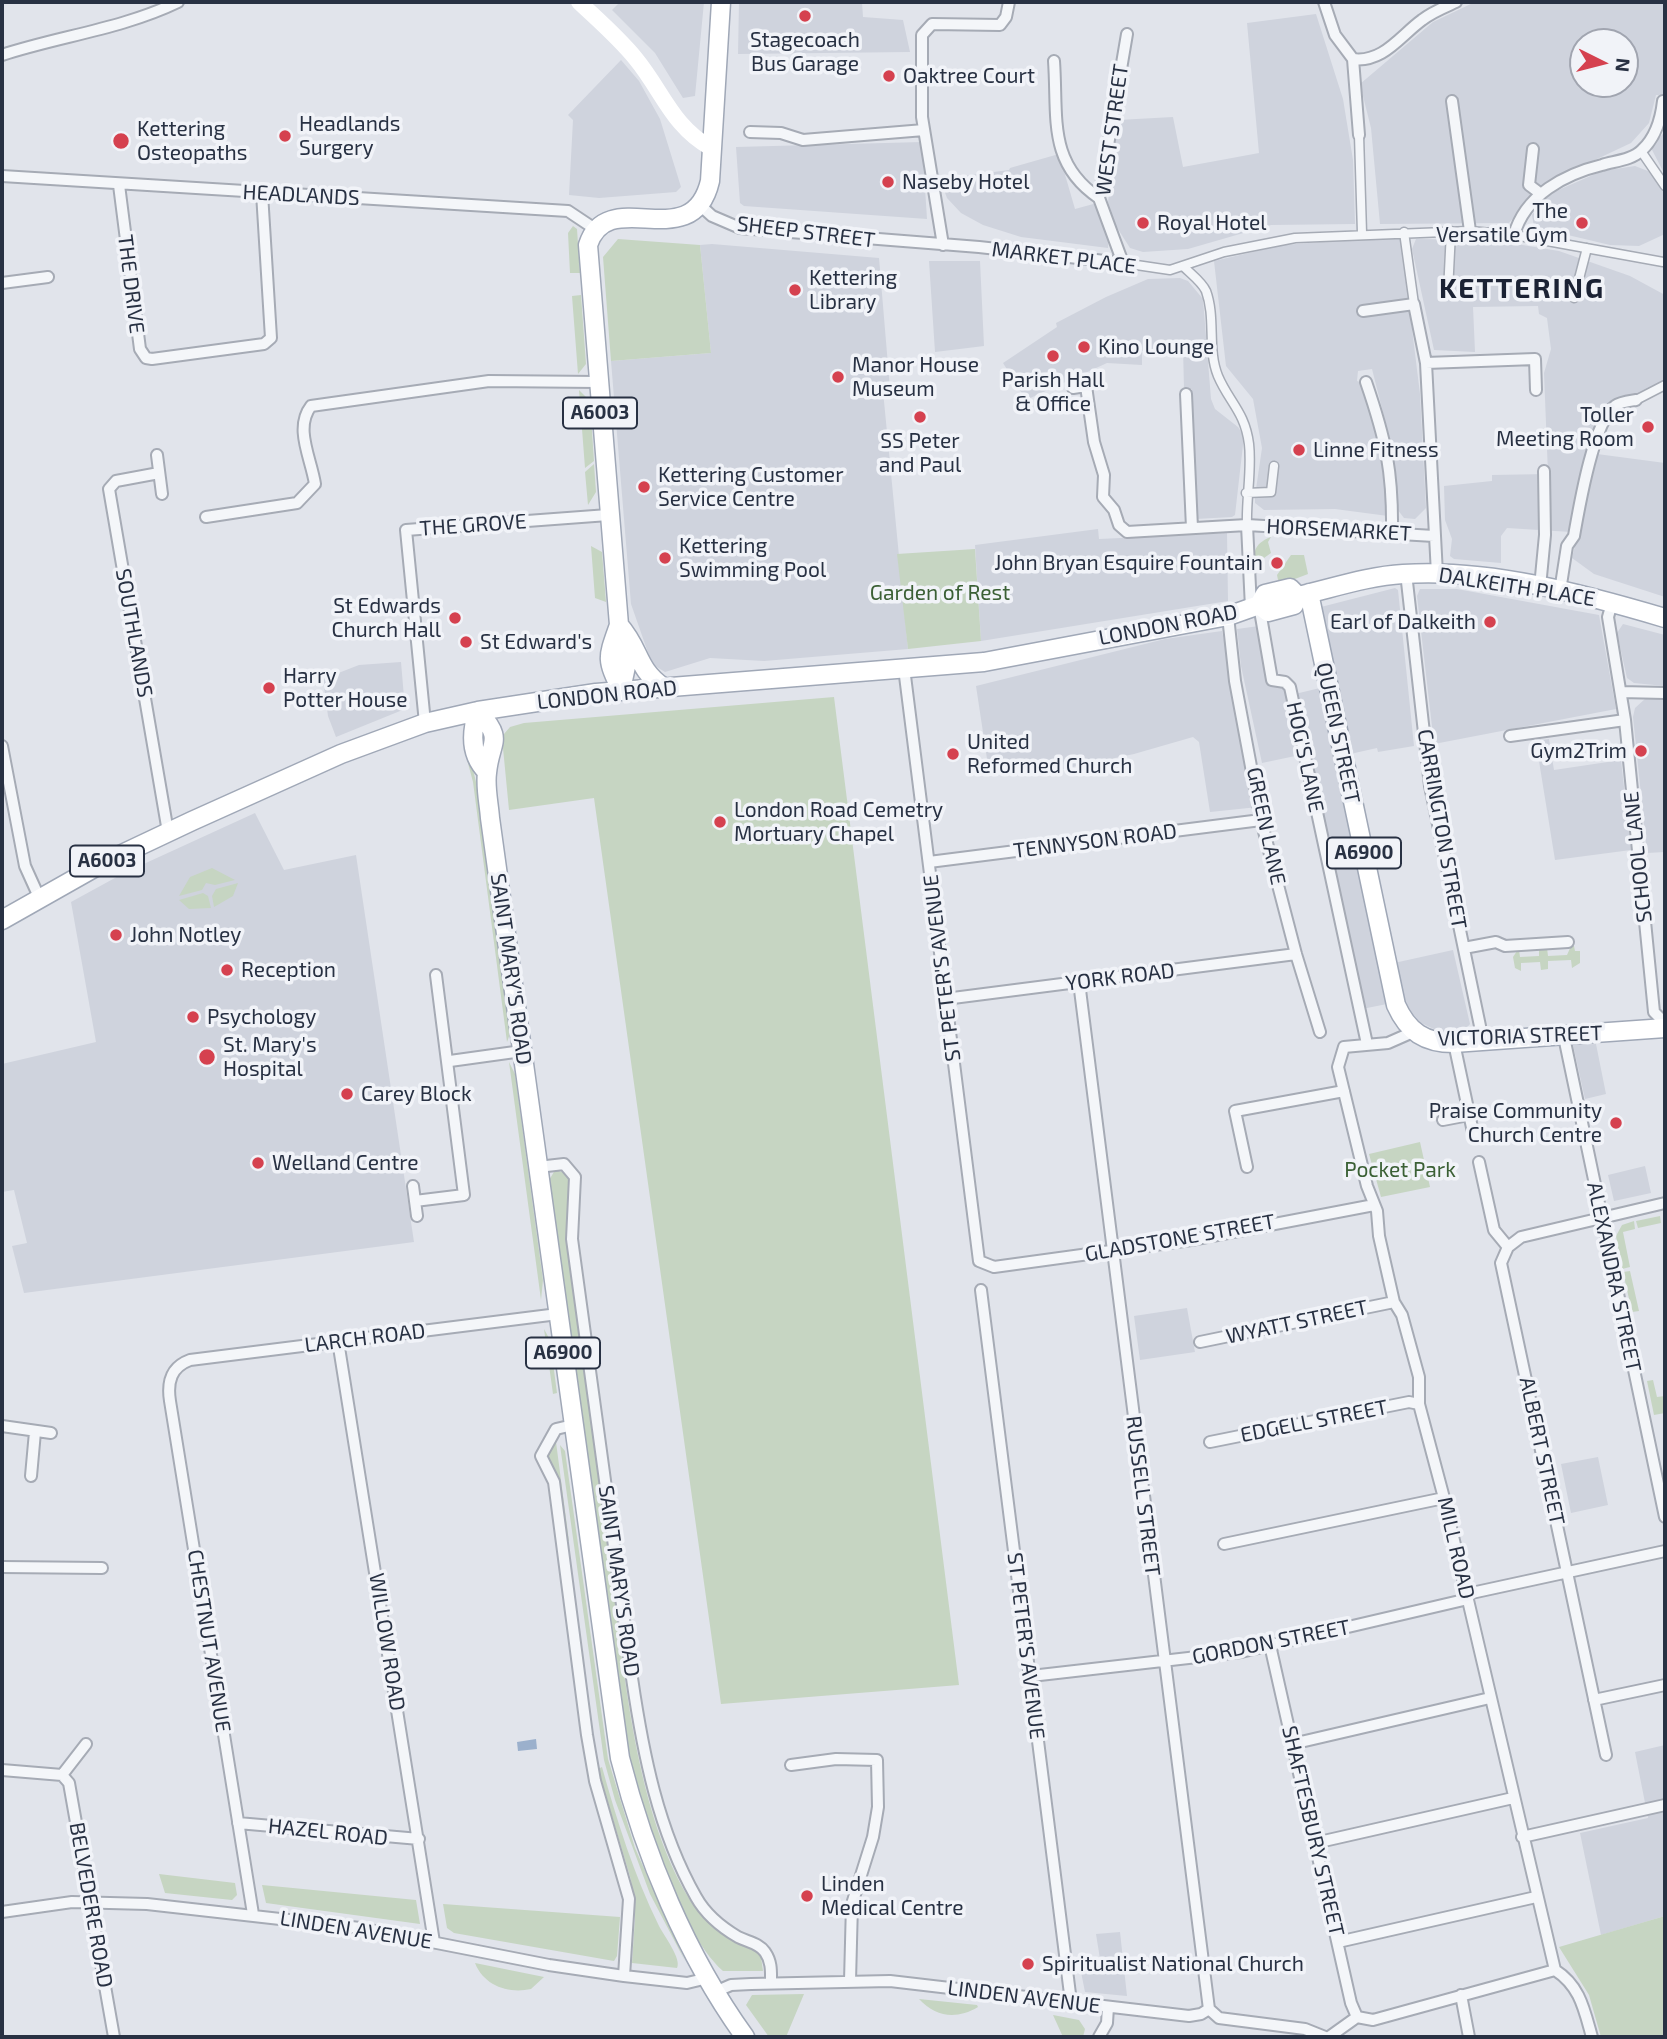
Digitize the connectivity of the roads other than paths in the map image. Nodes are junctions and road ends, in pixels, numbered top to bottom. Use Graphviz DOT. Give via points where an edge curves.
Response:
graph roads {
  1 [pos="178,2"];
  2 [pos="579,2"];
  3 [pos="721,2"];
  4 [pos="1009,2"];
  5 [pos="1324,2"];
  6 [pos="1456,2"];
  7 [pos="1127,34"];
  8 [pos="2,55"];
  9 [pos="1353,59"];
  10 [pos="1054,61"];
  11 [pos="1663,101"];
  12 [pos="1452,102"];
  13 [pos="924,130"];
  14 [pos="750,132"];
  15 [pos="1359,135"];
  16 [pos="711,148"];
  17 [pos="1533,149"];
  18 [pos="1642,151"];
  19 [pos="2,176"];
  20 [pos="119,185"];
  21 [pos="1665,186"];
  22 [pos="262,192"];
  23 [pos="1541,194"];
  24 [pos="1099,198"];
  25 [pos="701,206"];
  26 [pos="595,229"];
  27 [pos="1470,231"];
  28 [pos="1404,232"];
  29 [pos="1451,232"];
  30 [pos="1362,233"];
  31 [pos="1514,234"];
  32 [pos="943,245"];
  33 [pos="1587,248"];
  34 [pos="1664,263"];
  35 [pos="1123,264"];
  36 [pos="1184,267"];
  37 [pos="48,277"];
  38 [pos="2,283"];
  39 [pos="1448,292"];
  40 [pos="1574,298"];
  41 [pos="1414,304"];
  42 [pos="1363,311"];
  43 [pos="1426,363"];
  44 [pos="598,382"];
  45 [pos="1366,382"];
  46 [pos="1665,385"];
  47 [pos="1073,387"];
  48 [pos="1536,390"];
  49 [pos="1186,394"];
  50 [pos="1636,400"];
  51 [pos="157,455"];
  52 [pos="1274,466"];
  53 [pos="1544,471"];
  54 [pos="159,473"];
  55 [pos="1246,493"];
  56 [pos="162,494"];
  57 [pos="608,515"];
  58 [pos="206,517"];
  59 [pos="1247,525"];
  60 [pos="1192,528"];
  61 [pos="1392,534"];
  62 [pos="1434,536"];
  63 [pos="1422,574"];
  64 [pos="1540,587"];
  65 [pos="1560,590"];
  66 [pos="1304,595"];
  67 [pos="1612,603"];
  68 [pos="1255,607"];
  69 [pos="1227,616"];
  70 [pos="1665,618"];
  71 [pos="623,629"];
  72 [pos="609,664"];
  73 [pos="904,668"];
  74 [pos="663,687"];
  75 [pos="621,691"];
  76 [pos="1621,692"];
  77 [pos="1665,693"];
  78 [pos="587,694"];
  79 [pos="478,711"];
  80 [pos="1625,720"];
  81 [pos="425,723"];
  82 [pos="1510,736"];
  83 [pos="2,746"];
  84 [pos="1261,820"];
  85 [pos="168,832"];
  86 [pos="929,862"];
  87 [pos="39,897"];
  88 [pos="2,920"];
  89 [pos="1569,942"];
  90 [pos="1464,948"];
  91 [pos="1296,954"];
  92 [pos="436,975"];
  93 [pos="1079,982"];
  94 [pos="945,999"];
  95 [pos="1665,1025"];
  96 [pos="1320,1032"];
  97 [pos="1413,1032"];
  98 [pos="1564,1037"];
  99 [pos="1480,1042"];
  100 [pos="1454,1043"];
  101 [pos="1367,1044"];
  102 [pos="522,1051"];
  103 [pos="1340,1052"];
  104 [pos="450,1061"];
  105 [pos="1344,1091"];
  106 [pos="1469,1115"];
  107 [pos="1443,1120"];
  108 [pos="1474,1137"];
  109 [pos="1479,1162"];
  110 [pos="538,1167"];
  111 [pos="1247,1167"];
  112 [pos="413,1186"];
  113 [pos="415,1201"];
  114 [pos="1665,1203"];
  115 [pos="1374,1205"];
  116 [pos="417,1216"];
  117 [pos="1602,1219"];
  118 [pos="1508,1247"];
  119 [pos="1112,1251"];
  120 [pos="985,1266"];
  121 [pos="981,1290"];
  122 [pos="1394,1302"];
  123 [pos="558,1314"];
  124 [pos="338,1341"];
  125 [pos="1200,1342"];
  126 [pos="175,1369"];
  127 [pos="1419,1404"];
  128 [pos="573,1425"];
  129 [pos="2,1426"];
  130 [pos="35,1432"];
  131 [pos="51,1433"];
  132 [pos="1210,1442"];
  133 [pos="31,1476"];
  134 [pos="1444,1498"];
  135 [pos="1665,1517"];
  136 [pos="1224,1544"];
  137 [pos="1665,1551"];
  138 [pos="2,1567"];
  139 [pos="102,1568"];
  140 [pos="1568,1571"];
  141 [pos="1467,1597"];
  142 [pos="1270,1645"];
  143 [pos="1164,1661"];
  144 [pos="1031,1676"];
  145 [pos="1665,1685"];
  146 [pos="1490,1698"];
  147 [pos="1594,1700"];
  148 [pos="86,1744"];
  149 [pos="1292,1744"];
  150 [pos="1606,1755"];
  151 [pos="791,1765"];
  152 [pos="2,1770"];
  153 [pos="62,1775"];
  154 [pos="1513,1798"];
  155 [pos="1665,1805"];
  156 [pos="238,1823"];
  157 [pos="1522,1837"];
  158 [pos="419,1839"];
  159 [pos="1315,1843"];
  160 [pos="1536,1897"];
  161 [pos="91,1901"];
  162 [pos="2,1912"];
  163 [pos="253,1914"];
  164 [pos="434,1942"];
  165 [pos="1338,1942"];
  166 [pos="1555,1970"];
  167 [pos="624,1976"];
  168 [pos="850,1981"];
  169 [pos="771,1983"];
  170 [pos="712,1985"];
  171 [pos="1461,1995"];
  172 [pos="1071,2002"];
  173 [pos="1108,2007"];
  174 [pos="1209,2009"];
  175 [pos="1357,2017"];
  176 [pos="114,2037"];
  177 [pos="745,2037"];
  178 [pos="1100,2037"];
  179 [pos="1327,2037"];
  180 [pos="1469,2037"];
  181 [pos="1592,2037"];
  1 -- 8 [label="street" via="101,29"];
  2 -- 16 [label="main road" via="636,59 676,121"];
  3 -- 16 [label="main road"];
  4 -- 13 [label="street" via="1000,25 932,24 922,35"];
  5 -- 9 [label="street" via="1335,35"];
  6 -- 9 [label="street" via="1424,18 1378,57"];
  7 -- 24 [label="street, WEST STREET"];
  9 -- 15 [label="street"];
  10 -- 24 [label="street" via="1058,144 1083,187"];
  11 -- 18 [label="street" via="1657,127"];
  12 -- 27 [label="street"];
  13 -- 14 [label="street" via="803,140 781,133"];
  13 -- 32 [label="street"];
  15 -- 30 [label="street"];
  16 -- 25 [label="main road" via="710,181"];
  17 -- 23 [label="street" via="1529,185"];
  18 -- 21 [label="street"];
  18 -- 23 [label="street" via="1587,169"];
  19 -- 20 [label="street, HEADLANDS"];
  20 -- 22 [label="street, HEADLANDS"];
  20 -- 22 [label="street, THE DRIVE" via="140,349 152,359 264,344 271,338"];
  22 -- 26 [label="street, HEADLANDS" via="568,211"];
  23 -- 31 [label="street" via="1518,220"];
  24 -- 35 [label="street, WEST STREET"];
  25 -- 26 [label="main road" via="684,216 612,219"];
  25 -- 32 [label="street, SHEEP STREET" via="740,228"];
  26 -- 44 [label="main road, A6003" via="588,244 588,260"];
  27 -- 29 [label="street, MARKET PLACE"];
  27 -- 31 [label="street, MARKET PLACE"];
  28 -- 29 [label="street, MARKET PLACE"];
  28 -- 30 [label="street, MARKET PLACE"];
  28 -- 41 [label="street"];
  29 -- 39 [label="street"];
  30 -- 36 [label="street, MARKET PLACE" via="1295,238 1224,252"];
  31 -- 33 [label="street, MARKET PLACE"];
  32 -- 35 [label="street, MARKET PLACE"];
  33 -- 34 [label="street, MARKET PLACE"];
  33 -- 40 [label="street"];
  35 -- 36 [label="street, MARKET PLACE" via="1154,270"];
  36 -- 55 [label="street" via="1205,288 1219,377 1242,413 1249,446"];
  37 -- 38 [label="street"];
  41 -- 42 [label="street"];
  41 -- 43 [label="street"];
  43 -- 48 [label="street" via="1535,359"];
  43 -- 62 [label="street"];
  44 -- 57 [label="main road, A6003"];
  44 -- 58 [label="street" via="489,382 311,406 304,414 303,438 315,484 303,499"];
  45 -- 61 [label="street" via="1384,436 1393,485"];
  46 -- 50 [label="street"];
  47 -- 60 [label="street, HORSEMARKET" via="1086,386 1104,475 1103,496 1119,525 1127,532"];
  49 -- 60 [label="street"];
  50 -- 65 [label="street" via="1615,405 1591,458"];
  51 -- 54 [label="street"];
  52 -- 55 [label="street" via="1271,492"];
  53 -- 64 [label="street"];
  54 -- 56 [label="street"];
  54 -- 85 [label="street, SOUTHLANDS" via="116,481 109,489"];
  55 -- 59 [label="street"];
  57 -- 71 [label="main road, A6003"];
  57 -- 81 [label="street, THE GROVE" via="407,530"];
  59 -- 60 [label="street, HORSEMARKET"];
  59 -- 61 [label="street, HORSEMARKET"];
  59 -- 68 [label="street"];
  61 -- 62 [label="street, HORSEMARKET"];
  62 -- 63 [label="street, HORSEMARKET"];
  63 -- 64 [label="main road, DALKEITH PLACE"];
  63 -- 66 [label="main road, HORSEMARKET"];
  63 -- 90 [label="street, CARRINGTON STREET" via="1430,786"];
  64 -- 65 [label="main road, DALKEITH PLACE"];
  65 -- 67 [label="main road, DALKEITH PLACE"];
  66 -- 68 [label="main road, HORSEMARKET" via="1290,588 1265,594"];
  66 -- 97 [label="main road, QUEEN STREET / A6900" via="1396,1005"];
  67 -- 70 [label="main road, DALKEITH PLACE"];
  67 -- 76 [label="street, SCHOOL LANE" via="1608,617"];
  68 -- 69 [label="main road, LONDON ROAD"];
  68 -- 101 [label="street, HOG'S LANE" via="1272,680 1290,687"];
  69 -- 73 [label="main road, LONDON ROAD" via="984,662"];
  69 -- 84 [label="street, GREEN LANE"];
  71 -- 72 [label="main road, A6003" via="609,653"];
  71 -- 74 [label="main road, A6003" via="635,645 645,675"];
  71 -- 75 [label="main road, A6003" via="628,657"];
  72 -- 75 [label="main road"];
  72 -- 78 [label="main road"];
  73 -- 74 [label="main road, LONDON ROAD"];
  73 -- 86 [label="street, ST PETER'S AVENUE"];
  74 -- 75 [label="main road, LONDON ROAD"];
  75 -- 78 [label="main road, LONDON ROAD / A6003"];
  76 -- 77 [label="street"];
  76 -- 80 [label="street, SCHOOL LANE"];
  78 -- 79 [label="main road, LONDON ROAD / A6003"];
  79 -- 81 [label="main road, LONDON ROAD / A6003"];
  79 -- 102 [label="main road, SAINT MARY'S ROAD / A6900" via="494,732 487,772"];
  80 -- 82 [label="street"];
  80 -- 95 [label="street, SCHOOL LANE" via="1654,1012"];
  81 -- 85 [label="main road, LONDON ROAD / A6003" via="341,754"];
  83 -- 87 [label="street" via="25,866"];
  84 -- 86 [label="street, TENNYSON ROAD"];
  84 -- 91 [label="street, GREEN LANE"];
  85 -- 87 [label="main road, LONDON ROAD / A6003"];
  86 -- 94 [label="street, ST PETER'S AVENUE"];
  87 -- 88 [label="main road, LONDON ROAD / A6003"];
  89 -- 90 [label="street" via="1505,946 1496,942"];
  90 -- 99 [label="street, CARRINGTON STREET"];
  91 -- 93 [label="street, YORK ROAD"];
  91 -- 96 [label="street, GREEN LANE"];
  92 -- 104 [label="street"];
  93 -- 94 [label="street, YORK ROAD"];
  93 -- 119 [label="street, RUSSELL STREET"];
  94 -- 120 [label="street, ST PETER'S AVENUE" via="979,1261"];
  95 -- 98 [label="main road, VICTORIA STREET"];
  97 -- 100 [label="main road, VICTORIA STREET" via="1435,1043"];
  97 -- 101 [label="street, VICTORIA STREET" via="1388,1043"];
  98 -- 99 [label="main road, VICTORIA STREET"];
  98 -- 117 [label="street, ALEXANDRA STREET"];
  99 -- 100 [label="main road, VICTORIA STREET"];
  100 -- 106 [label="street"];
  101 -- 103 [label="street, VICTORIA STREET" via="1344,1047"];
  102 -- 104 [label="street"];
  102 -- 110 [label="main road, SAINT MARY'S ROAD / A6900"];
  103 -- 105 [label="street, MILL ROAD" via="1338,1067"];
  104 -- 113 [label="street" via="464,1195"];
  105 -- 111 [label="street" via="1235,1111"];
  105 -- 115 [label="street, MILL ROAD"];
  106 -- 107 [label="street"];
  106 -- 108 [label="street"];
  109 -- 118 [label="street" via="1494,1230"];
  110 -- 123 [label="main road, SAINT MARY'S ROAD / A6900"];
  110 -- 169 [label="street, SAINT MARY'S ROAD" via="564,1164 575,1177 574,1252 632,1678 653,1787 669,1838 697,1899 719,1925 761,1947 770,1961"];
  112 -- 113 [label="street"];
  113 -- 116 [label="street"];
  114 -- 117 [label="street"];
  115 -- 119 [label="street, GLADSTONE STREET"];
  115 -- 122 [label="street, MILL ROAD"];
  117 -- 118 [label="street" via="1521,1237"];
  117 -- 135 [label="street, ALEXANDRA STREET"];
  118 -- 140 [label="street, ALBERT STREET" via="1501,1265"];
  119 -- 120 [label="street, GLADSTONE STREET"];
  119 -- 143 [label="street, RUSSELL STREET"];
  121 -- 144 [label="street, ST PETER'S AVENUE"];
  122 -- 125 [label="street, WYATT STREET"];
  122 -- 127 [label="street, MILL ROAD" via="1419,1377"];
  123 -- 124 [label="street, LARCH ROAD"];
  123 -- 128 [label="main road, SAINT MARY'S ROAD / A6900"];
  124 -- 126 [label="street, LARCH ROAD" via="190,1360"];
  124 -- 158 [label="street, WILLOW ROAD"];
  126 -- 156 [label="street, CHESTNUT AVENUE" via="168,1386 170,1401"];
  127 -- 132 [label="street, EDGELL STREET" via="1409,1402"];
  127 -- 134 [label="street, MILL ROAD"];
  128 -- 167 [label="street" via="556,1429 541,1456 554,1482 595,1781 626,1880 629,1918"];
  128 -- 170 [label="main road, SAINT MARY'S ROAD / A6900" via="620,1758 650,1854"];
  129 -- 130 [label="street"];
  130 -- 131 [label="street"];
  130 -- 133 [label="street"];
  134 -- 136 [label="street"];
  134 -- 141 [label="street, MILL ROAD"];
  137 -- 140 [label="street, GORDON STREET"];
  138 -- 139 [label="street"];
  140 -- 141 [label="street, GORDON STREET"];
  140 -- 147 [label="street, ALBERT STREET"];
  141 -- 142 [label="street, GORDON STREET"];
  141 -- 146 [label="street, MILL ROAD"];
  142 -- 143 [label="street, GORDON STREET"];
  142 -- 149 [label="street, SHAFTESBURY STREET"];
  143 -- 144 [label="street, GORDON STREET"];
  143 -- 174 [label="street, RUSSELL STREET"];
  144 -- 172 [label="street, ST PETER'S AVENUE"];
  145 -- 147 [label="street"];
  146 -- 149 [label="street"];
  146 -- 154 [label="street, MILL ROAD"];
  147 -- 150 [label="street, ALBERT STREET"];
  148 -- 153 [label="street"];
  149 -- 159 [label="street, SHAFTESBURY STREET"];
  151 -- 168 [label="street" via="877,1760 873,1837 852,1904"];
  152 -- 153 [label="street"];
  153 -- 161 [label="street, BELVEDERE ROAD" via="69,1783"];
  154 -- 157 [label="street, MILL ROAD"];
  154 -- 159 [label="street"];
  155 -- 157 [label="street"];
  156 -- 158 [label="street, HAZEL ROAD"];
  156 -- 163 [label="street, CHESTNUT AVENUE"];
  157 -- 160 [label="street, MILL ROAD"];
  158 -- 164 [label="street, WILLOW ROAD"];
  159 -- 165 [label="street, SHAFTESBURY STREET"];
  160 -- 165 [label="street"];
  160 -- 166 [label="street, MILL ROAD"];
  161 -- 162 [label="street, LINDEN AVENUE"];
  161 -- 163 [label="street, LINDEN AVENUE"];
  161 -- 176 [label="street, BELVEDERE ROAD"];
  163 -- 164 [label="street, LINDEN AVENUE"];
  164 -- 167 [label="street, LINDEN AVENUE"];
  165 -- 175 [label="street, SHAFTESBURY STREET"];
  166 -- 171 [label="street"];
  166 -- 181 [label="street, MILL ROAD" via="1569,1979 1581,1998"];
  167 -- 170 [label="street, LINDEN AVENUE"];
  168 -- 169 [label="street, LINDEN AVENUE"];
  168 -- 172 [label="street, LINDEN AVENUE" via="890,1981"];
  169 -- 170 [label="street, LINDEN AVENUE"];
  170 -- 177 [label="main road, SAINT MARY'S ROAD / A6900"];
  171 -- 175 [label="street" via="1373,2020"];
  171 -- 180 [label="street"];
  172 -- 173 [label="street, LINDEN AVENUE"];
  173 -- 174 [label="street, LINDEN AVENUE" via="1189,2016"];
  173 -- 178 [label="street"];
  174 -- 179 [label="street, LINDEN AVENUE" via="1219,2018 1305,2029"];
  175 -- 179 [label="street, LINDEN AVENUE"];
}
